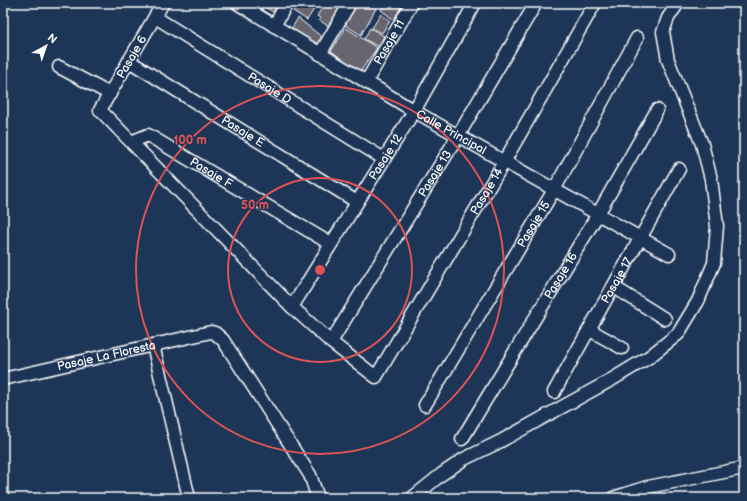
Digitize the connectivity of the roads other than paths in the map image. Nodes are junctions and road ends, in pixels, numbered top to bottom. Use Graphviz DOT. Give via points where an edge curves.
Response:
graph roads {
  1 [pos="163,3"];
  2 [pos="237,3"];
  3 [pos="287,3"];
  4 [pos="350,3"];
  5 [pos="412,3"];
  6 [pos="475,3"];
  7 [pos="536,3"];
  8 [pos="595,3"];
  9 [pos="678,3"];
  10 [pos="155,16"];
  11 [pos="274,26"];
  12 [pos="637,38"];
  13 [pos="320,54"];
  14 [pos="129,62"];
  15 [pos="59,67"];
  16 [pos="366,82"];
  17 [pos="110,94"];
  18 [pos="657,110"];
  19 [pos="414,111"];
  20 [pos="458,136"];
  21 [pos="130,142"];
  22 [pos="384,159"];
  23 [pos="504,162"];
  24 [pos="679,169"];
  25 [pos="554,190"];
  26 [pos="357,202"];
  27 [pos="598,214"];
  28 [pos="641,239"];
  29 [pos="331,244"];
  30 [pos="669,254"];
  31 [pos="614,287"];
  32 [pos="292,307"];
  33 [pos="665,319"];
  34 [pos="590,330"];
  35 [pos="331,342"];
  36 [pos="153,345"];
  37 [pos="622,348"];
  38 [pos="3,379"];
  39 [pos="554,392"];
  40 [pos="425,406"];
  41 [pos="462,439"];
  42 [pos="744,468"];
  43 [pos="189,498"];
  44 [pos="318,498"];
  45 [pos="412,498"];
  46 [pos="613,498"];
  1 -- 10 [label="street, Pasaje 6"];
  2 -- 11 [label="street, Calle Principal"];
  3 -- 11 [label="street"];
  4 -- 13 [label="street"];
  5 -- 16 [label="street, Pasaje 11"];
  6 -- 19 [label="street, Pasaje 12"];
  7 -- 20 [label="street, Pasaje 13"];
  8 -- 23 [label="street, Pasaje 14"];
  9 -- 45 [label="street" via="663,32 668,60 702,144 711,179 717,226 714,264 698,301 678,334 649,357 464,459"];
  10 -- 14 [label="street, Pasaje 6"];
  10 -- 22 [label="street, Pasaje D"];
  11 -- 13 [label="street, Calle Principal"];
  12 -- 25 [label="street, Pasaje 15"];
  13 -- 16 [label="street, Calle Principal"];
  14 -- 17 [label="street, Pasaje 6"];
  14 -- 26 [label="street, Pasaje E"];
  15 -- 17 [label="street"];
  16 -- 19 [label="street, Calle Principal"];
  17 -- 21 [label="street, Pasaje 6" via="100,110"];
  18 -- 27 [label="street, Pasaje 16"];
  19 -- 20 [label="street, Calle Principal"];
  19 -- 22 [label="street, Pasaje 12"];
  20 -- 23 [label="street, Calle Principal"];
  20 -- 35 [label="street, Pasaje 13"];
  21 -- 29 [label="street, Pasaje F" via="148,135"];
  21 -- 32 [label="street"];
  22 -- 26 [label="street, Pasaje 12"];
  23 -- 25 [label="street, Calle Principal"];
  23 -- 35 [label="street, Pasaje 14" via="376,377"];
  24 -- 28 [label="street, Pasaje 17"];
  25 -- 27 [label="street, Calle Principal"];
  25 -- 40 [label="street, Pasaje 15"];
  26 -- 29 [label="street, Pasaje 12"];
  27 -- 28 [label="street, Calle Principal"];
  27 -- 41 [label="street, Pasaje 16"];
  28 -- 30 [label="street, Calle Principal"];
  28 -- 31 [label="street, Pasaje 17"];
  29 -- 32 [label="street, Pasaje 12"];
  31 -- 33 [label="street"];
  31 -- 34 [label="street, Pasaje 17"];
  32 -- 35 [label="street"];
  34 -- 37 [label="street"];
  34 -- 39 [label="street, Pasaje 17"];
  36 -- 38 [label="street, Pasaje La Floresta"];
  36 -- 43 [label="street"];
  36 -- 44 [label="street, Pasaje La Floresta" via="211,332 220,336 310,474"];
  42 -- 46 [label="street" via="648,487"];
}
